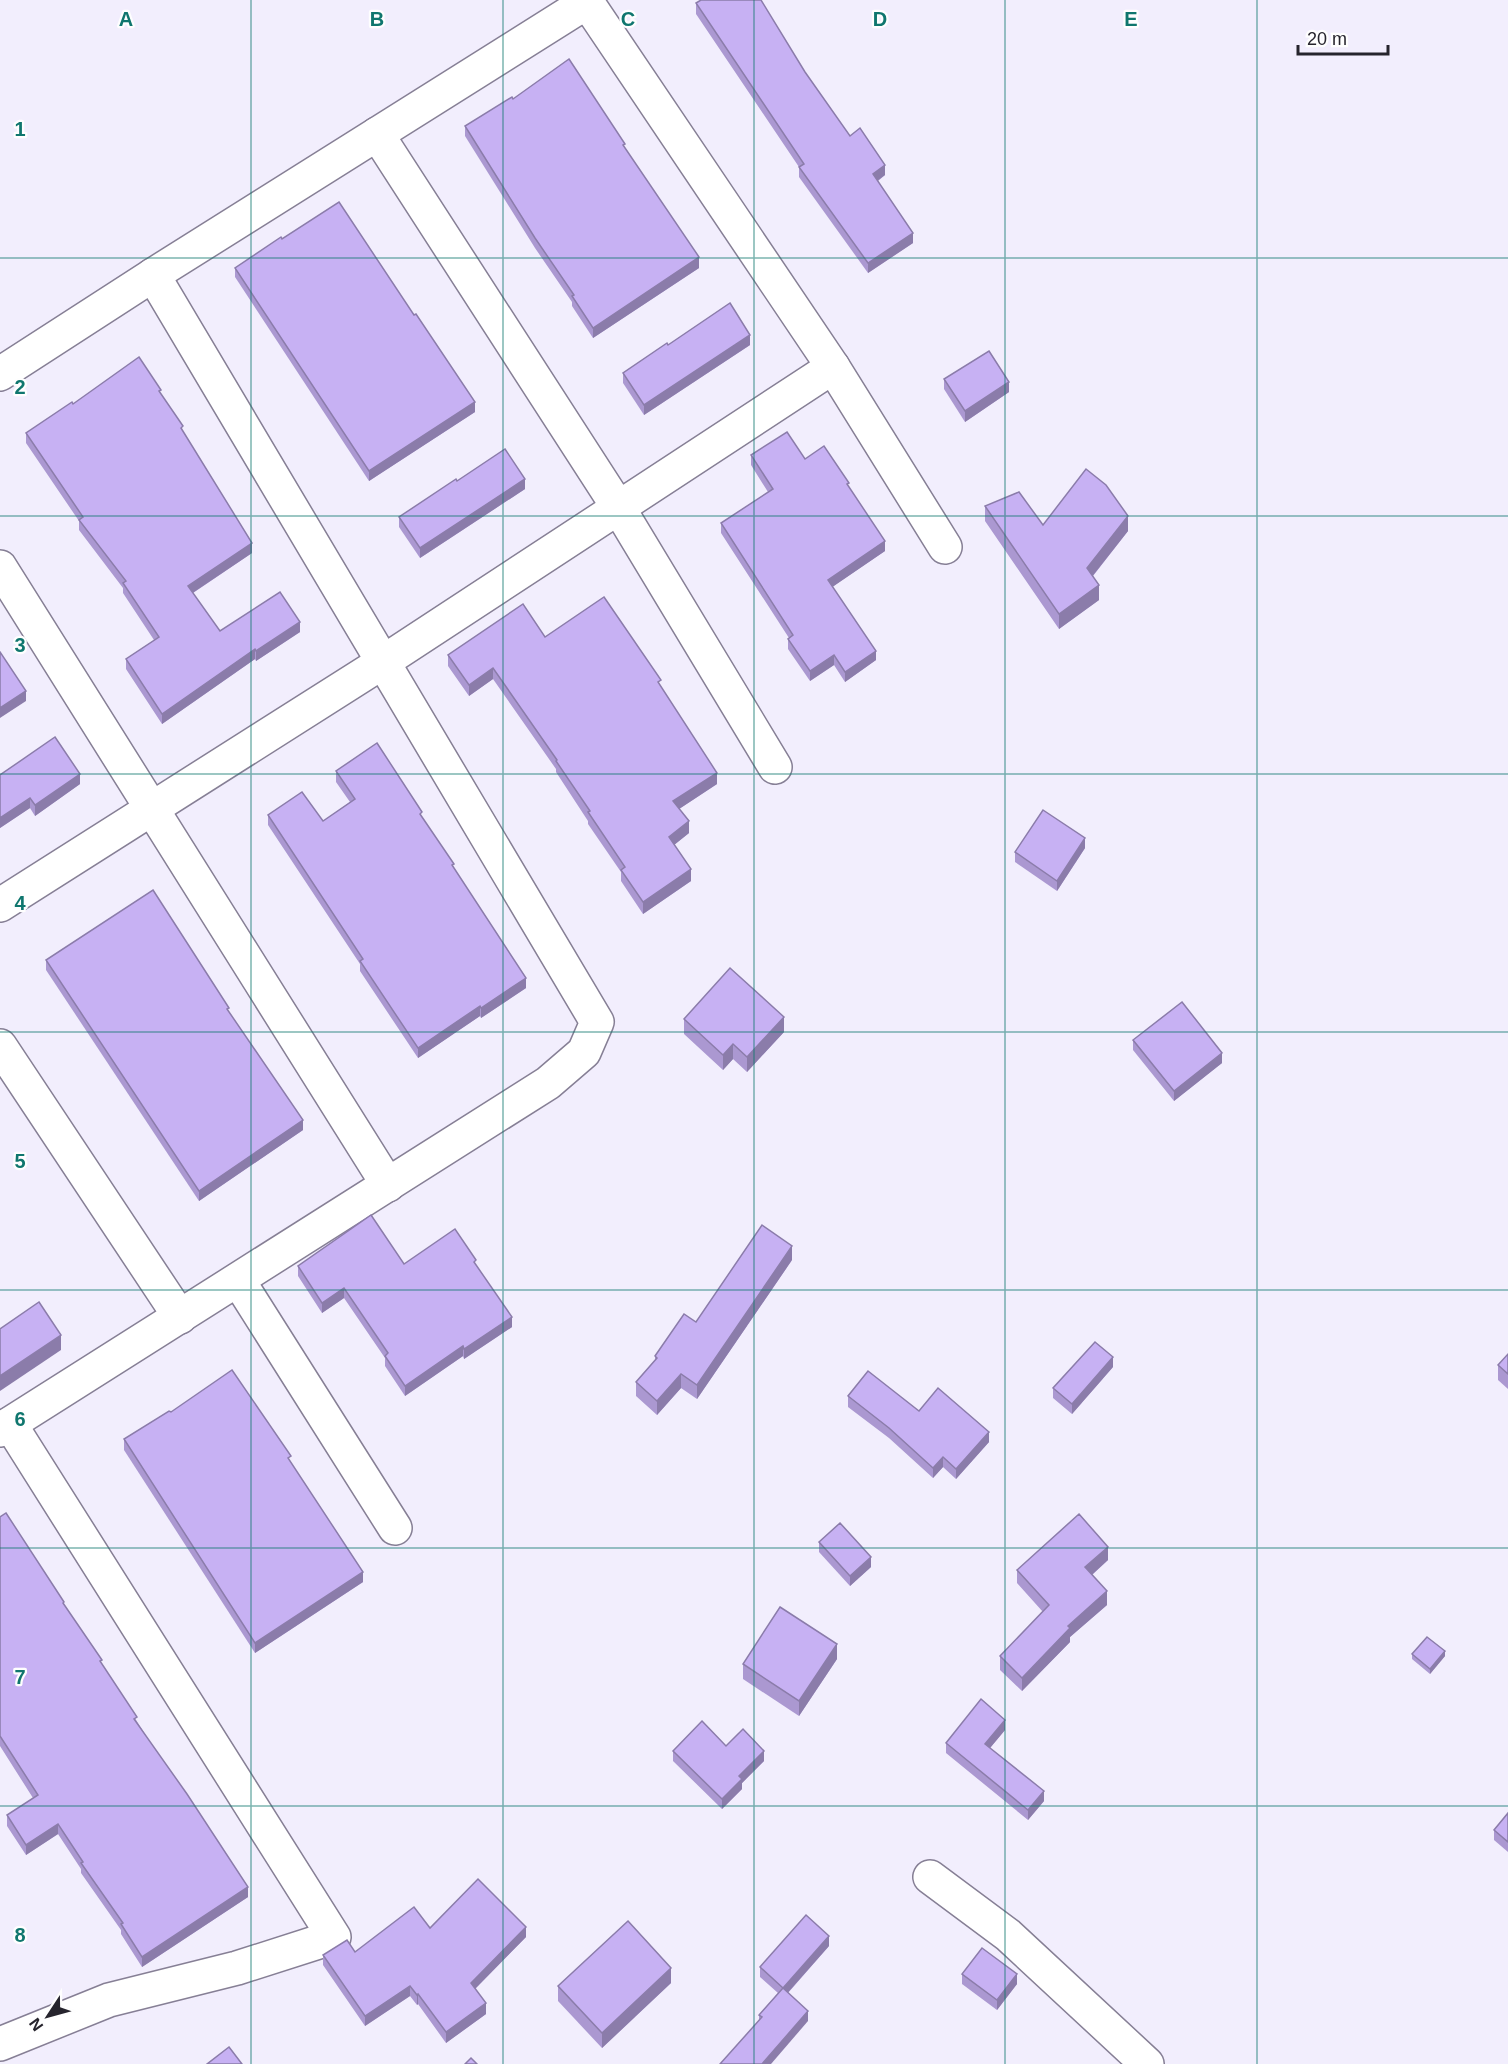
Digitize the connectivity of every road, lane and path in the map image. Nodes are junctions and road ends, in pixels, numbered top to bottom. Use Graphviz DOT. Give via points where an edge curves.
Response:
graph roads {
  1 [pos="377,134"];
  2 [pos="153,275"];
  3 [pos="834,367"];
  4 [pos="0,374"];
  5 [pos="618,507"];
  6 [pos="945,548"];
  7 [pos="0,567"];
  8 [pos="383,662"];
  9 [pos="775,767"];
  10 [pos="152,809"];
  11 [pos="0,905"];
  12 [pos="0,1046"];
  13 [pos="388,1185"];
  14 [pos="238,1280"];
  15 [pos="180,1317"];
  16 [pos="5,1427"];
  17 [pos="395,1528"];
  18 [pos="930,1877"];
  19 [pos="0,2044"];
  20 [pos="1147,2064"];
  1 -- 2 [label="street"];
  1 -- 3 [label="street" via="587,2"];
  1 -- 5 [label="street"];
  2 -- 4 [label="street"];
  2 -- 8 [label="street"];
  3 -- 5 [label="street"];
  3 -- 6 [label="street"];
  5 -- 8 [label="street"];
  5 -- 9 [label="street"];
  7 -- 10 [label="street"];
  8 -- 10 [label="street"];
  8 -- 13 [label="street" via="597,1022 584,1052 548,1083"];
  10 -- 11 [label="street"];
  10 -- 13 [label="street"];
  12 -- 15 [label="street"];
  13 -- 14 [label="street"];
  14 -- 15 [label="street"];
  14 -- 17 [label="street"];
  15 -- 16 [label="street"];
  16 -- 19 [label="street" via="334,1937 237,1968 109,2000"];
  18 -- 20 [label="street" via="1008,1935"];
}
